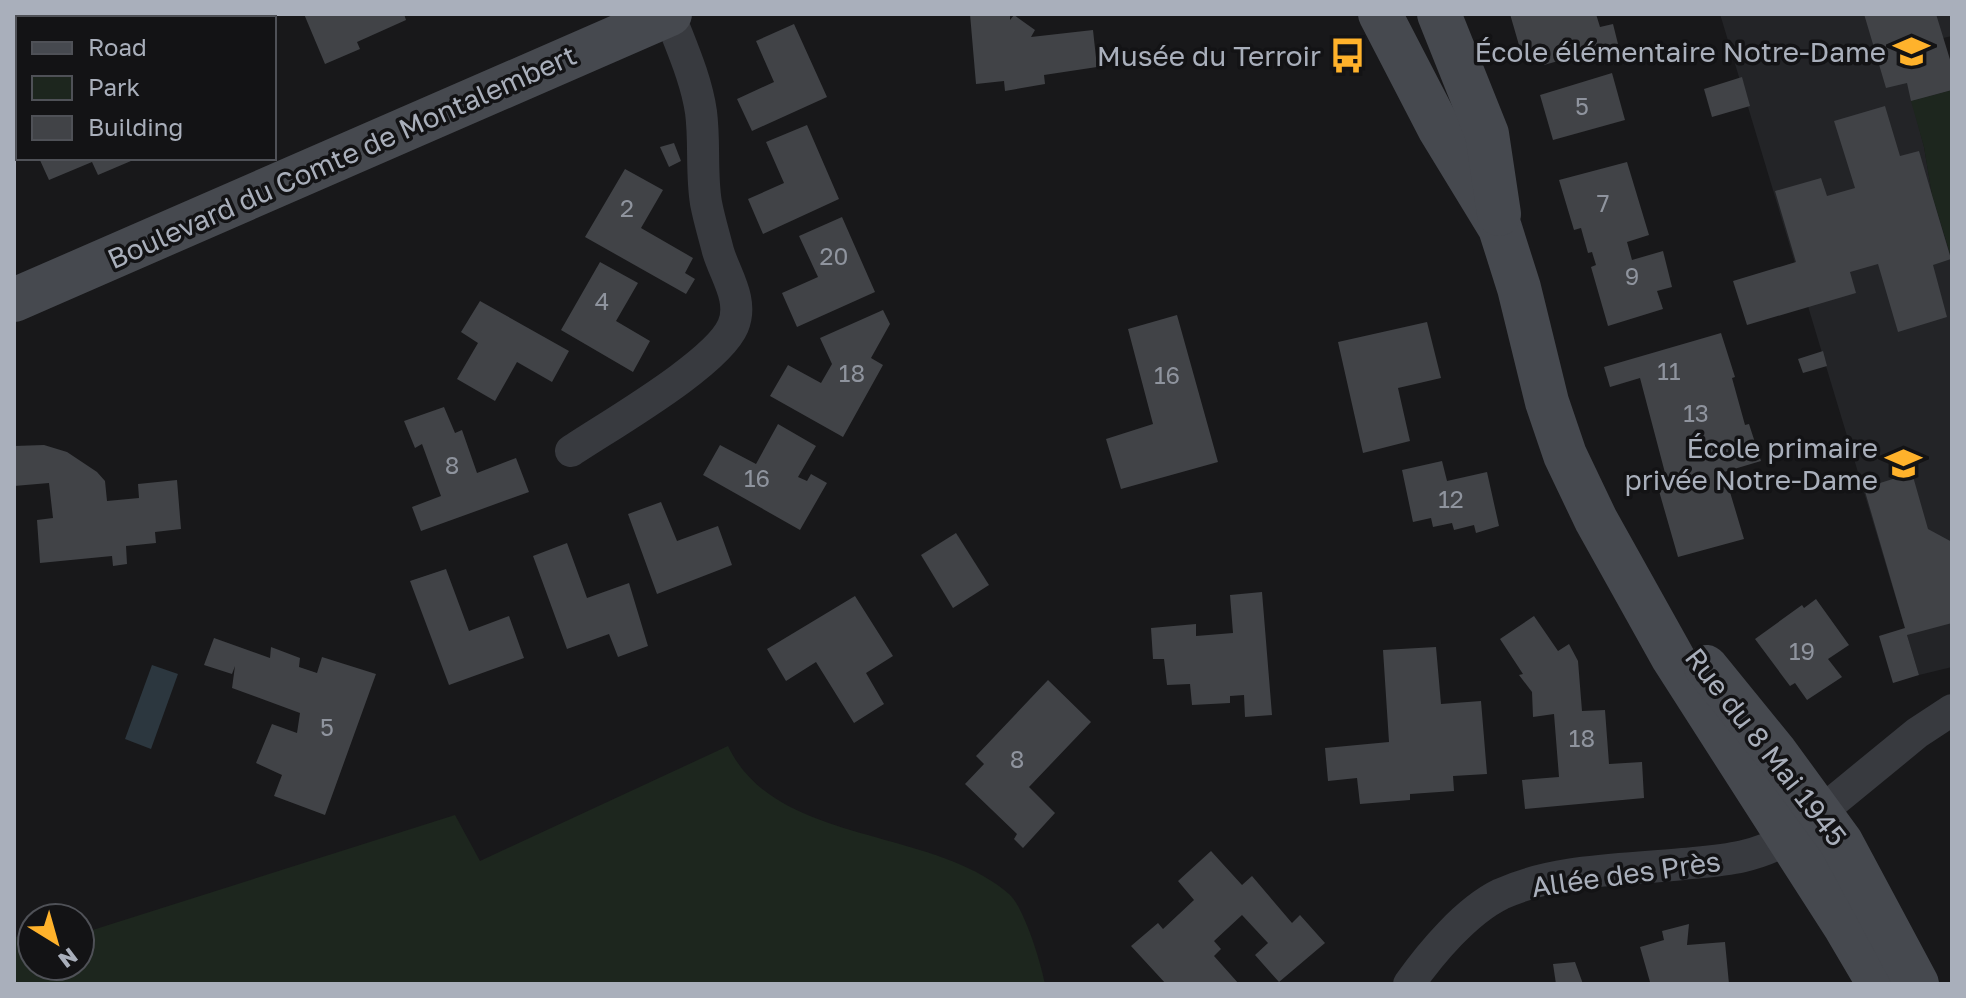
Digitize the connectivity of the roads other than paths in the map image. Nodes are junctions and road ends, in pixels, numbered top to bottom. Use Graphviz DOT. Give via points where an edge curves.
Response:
graph roads {
  1 [pos="669,14"];
  2 [pos="1380,14"];
  3 [pos="1439,14"];
  4 [pos="1500,228"];
  5 [pos="14,300"];
  6 [pos="571,451"];
  7 [pos="1952,710"];
  8 [pos="1805,825"];
  9 [pos="1409,984"];
  10 [pos="1879,984"];
  11 [pos="1917,984"];
  1 -- 5 [label="main road, Boulevard du Comte de Montalembert"];
  1 -- 6 [label="street" via="701,113 706,202 734,293 734,325 699,366"];
  2 -- 4 [label="main road, Rue du 8 Mai 1945" via="1439,128"];
  3 -- 4 [label="main road, Rue du 8 Mai 1945" via="1487,134"];
  4 -- 8 [label="main road, Rue du 8 Mai 1945" via="1547,402 1596,520 1673,658"];
  7 -- 8 [label="street, Allée des Près"];
  8 -- 9 [label="street, Allée des Près" via="1769,849 1741,859 1571,876 1499,895 1462,923"];
  8 -- 10 [label="main road, Rue du 8 Mai 1945"];
  8 -- 11 [label="main road, Rue du 8 Mai 1945" via="1841,842"];
}
